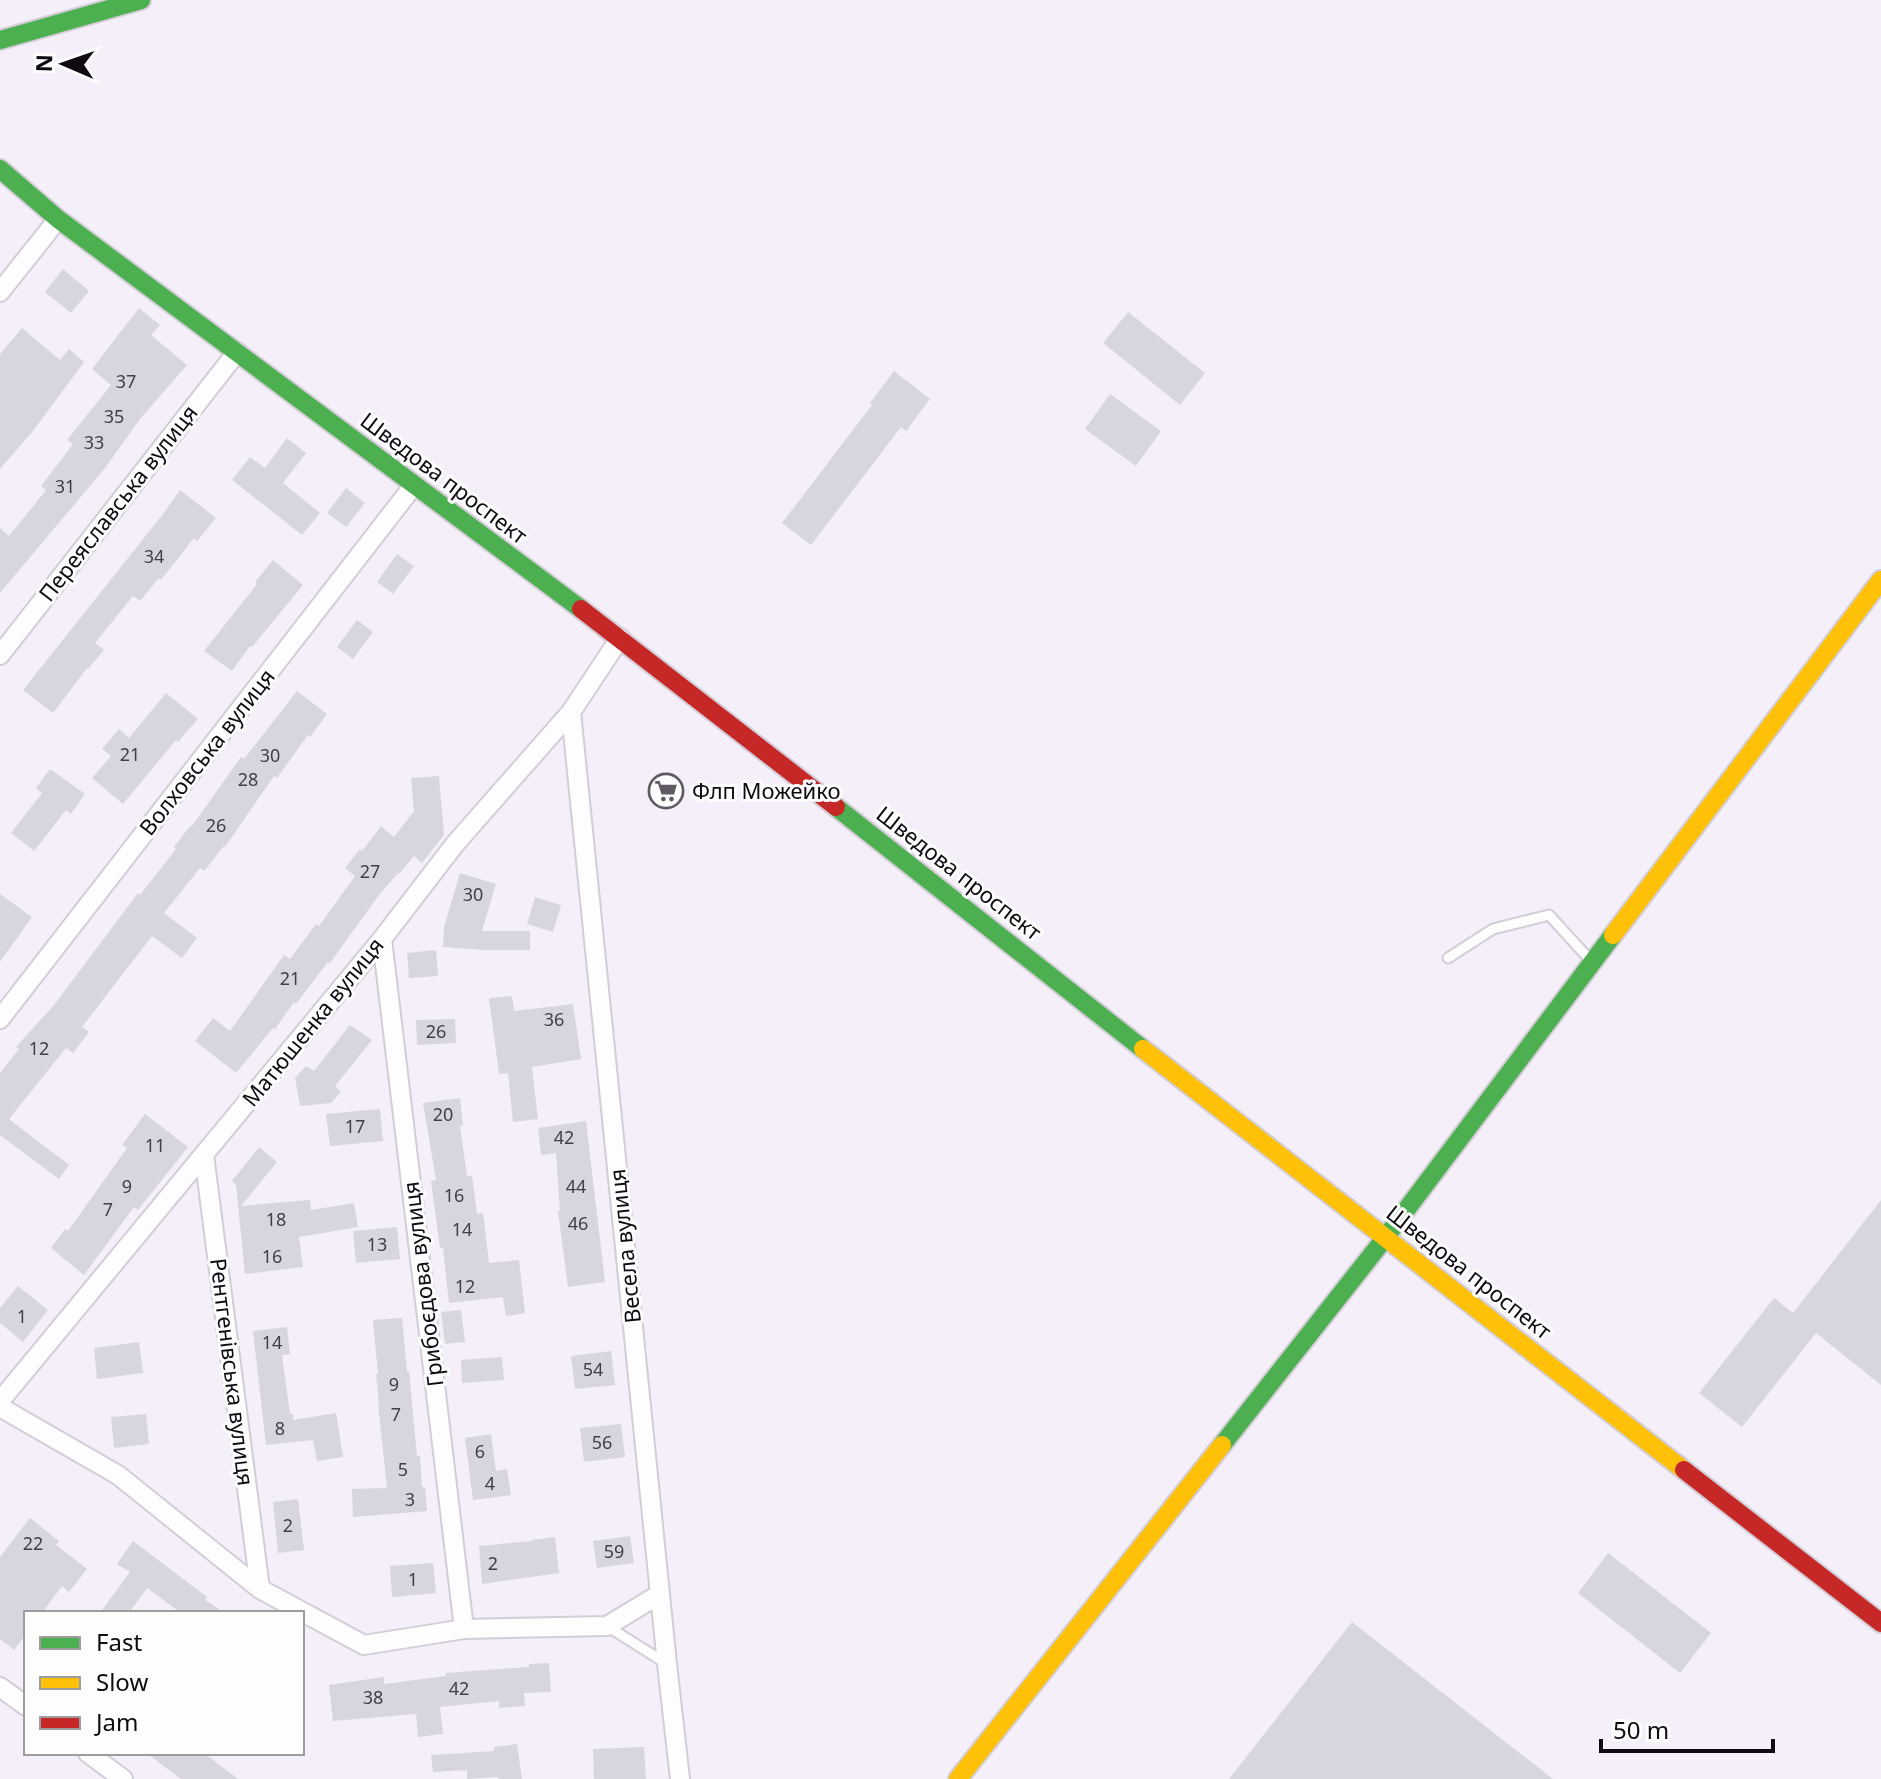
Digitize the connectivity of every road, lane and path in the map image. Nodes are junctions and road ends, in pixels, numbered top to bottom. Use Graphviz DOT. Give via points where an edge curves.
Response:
graph roads {
  1 [pos="141,0"];
  2 [pos="0,40"];
  3 [pos="0,169"];
  4 [pos="58,219"];
  5 [pos="0,292"];
  6 [pos="237,352"];
  7 [pos="414,485"];
  8 [pos="1881,580"];
  9 [pos="620,638"];
  10 [pos="0,655"];
  11 [pos="571,712"];
  12 [pos="382,939"];
  13 [pos="1448,958"];
  14 [pos="1593,964"];
  15 [pos="0,1019"];
  16 [pos="204,1155"];
  17 [pos="1385,1238"];
  18 [pos="0,1404"];
  19 [pos="260,1589"];
  20 [pos="660,1594"];
  21 [pos="301,1611"];
  22 [pos="304,1613"];
  23 [pos="1881,1623"];
  24 [pos="607,1626"];
  25 [pos="464,1629"];
  26 [pos="667,1664"];
  27 [pos="0,1687"];
  28 [pos="24,1705"];
  29 [pos="91,1755"];
  30 [pos="123,1779"];
  31 [pos="680,1779"];
  32 [pos="958,1779"];
  1 -- 2 [label="street"];
  3 -- 4 [label="street, Шведова проспект"];
  4 -- 5 [label="street"];
  4 -- 6 [label="street, Шведова проспект"];
  6 -- 7 [label="street, Шведова проспект"];
  6 -- 10 [label="street, Переяславська вулиця"];
  7 -- 9 [label="street, Шведова проспект"];
  7 -- 15 [label="street, Волховська вулиця"];
  8 -- 14 [label="street"];
  9 -- 11 [label="street, Матюшенка вулиця"];
  9 -- 17 [label="street, Шведова проспект"];
  11 -- 12 [label="street, Матюшенка вулиця" via="455,844"];
  11 -- 20 [label="street, Весела вулиця"];
  12 -- 16 [label="street, Матюшенка вулиця"];
  12 -- 25 [label="street, Грибоєдова вулиця"];
  13 -- 14 [label="lane" via="1493,929 1549,915"];
  14 -- 17 [label="street"];
  16 -- 18 [label="street, Матюшенка вулиця"];
  16 -- 19 [label="street, Рентгенівська вулиця"];
  17 -- 23 [label="street, Шведова проспект"];
  17 -- 32 [label="street"];
  18 -- 19 [label="street" via="118,1475"];
  19 -- 21 [label="street"];
  20 -- 24 [label="street"];
  20 -- 26 [label="street, Весела вулиця"];
  22 -- 25 [label="street" via="364,1645"];
  24 -- 25 [label="street"];
  24 -- 26 [label="lane"];
  26 -- 31 [label="street, Весела вулиця"];
  27 -- 28 [label="street"];
  29 -- 30 [label="street"];
}
